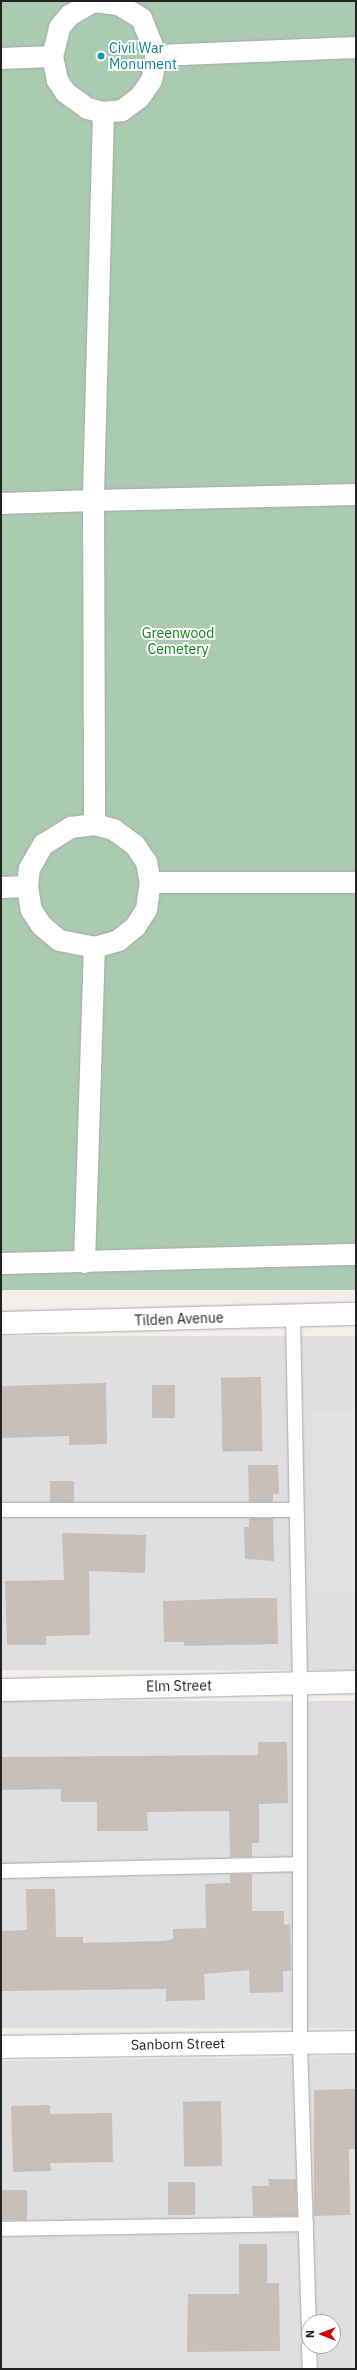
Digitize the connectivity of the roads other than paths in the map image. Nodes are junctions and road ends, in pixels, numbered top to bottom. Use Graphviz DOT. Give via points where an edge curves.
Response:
graph roads {
  1 [pos="107,1"];
  2 [pos="356,47"];
  3 [pos="156,55"];
  4 [pos="52,56"];
  5 [pos="1,58"];
  6 [pos="103,112"];
  7 [pos="356,494"];
  8 [pos="93,500"];
  9 [pos="1,503"];
  10 [pos="94,824"];
  11 [pos="150,882"];
  12 [pos="356,882"];
  13 [pos="27,886"];
  14 [pos="1,887"];
  15 [pos="94,947"];
  16 [pos="356,1254"];
  17 [pos="84,1262"];
  18 [pos="1,1263"];
  19 [pos="356,1314"];
  20 [pos="293,1316"];
  21 [pos="1,1324"];
  22 [pos="1,1510"];
  23 [pos="296,1510"];
  24 [pos="356,1682"];
  25 [pos="300,1683"];
  26 [pos="1,1690"];
  27 [pos="300,1864"];
  28 [pos="1,1871"];
  29 [pos="356,2042"];
  30 [pos="300,2043"];
  31 [pos="1,2047"];
  32 [pos="306,2224"];
  33 [pos="1,2229"];
  34 [pos="308,2314"];
  35 [pos="309,2354"];
  36 [pos="310,2369"];
  1 -- 3 [label="street" via="129,8 141,18"];
  1 -- 4 [label="street" via="93,1 69,15 53,40"];
  2 -- 3 [label="street"];
  3 -- 6 [label="street" via="151,80 139,97 122,110"];
  4 -- 5 [label="street"];
  4 -- 6 [label="street" via="58,80 65,92 86,108"];
  6 -- 8 [label="street"];
  7 -- 8 [label="street"];
  8 -- 9 [label="street"];
  8 -- 10 [label="street"];
  10 -- 11 [label="street" via="113,829 134,844 146,862"];
  10 -- 13 [label="street" via="70,827 43,844 29,868"];
  11 -- 12 [label="street"];
  11 -- 15 [label="street" via="146,908 135,926 118,940"];
  13 -- 14 [label="street"];
  13 -- 15 [label="street" via="31,910 41,925 59,940"];
  15 -- 17 [label="street"];
  16 -- 17 [label="street"];
  17 -- 18 [label="street"];
  19 -- 20 [label="street, Tilden Avenue"];
  20 -- 21 [label="street, Tilden Avenue"];
  20 -- 23 [label="lane"];
  22 -- 23 [label="lane"];
  23 -- 25 [label="lane"];
  24 -- 25 [label="street, Elm Street"];
  25 -- 26 [label="street, Elm Street"];
  25 -- 27 [label="lane"];
  27 -- 28 [label="lane"];
  27 -- 30 [label="lane"];
  29 -- 30 [label="street, Sanborn Street"];
  30 -- 31 [label="street, Sanborn Street"];
  30 -- 32 [label="lane"];
  32 -- 33 [label="lane"];
  32 -- 34 [label="lane"];
  35 -- 36 [label="lane"];
}
